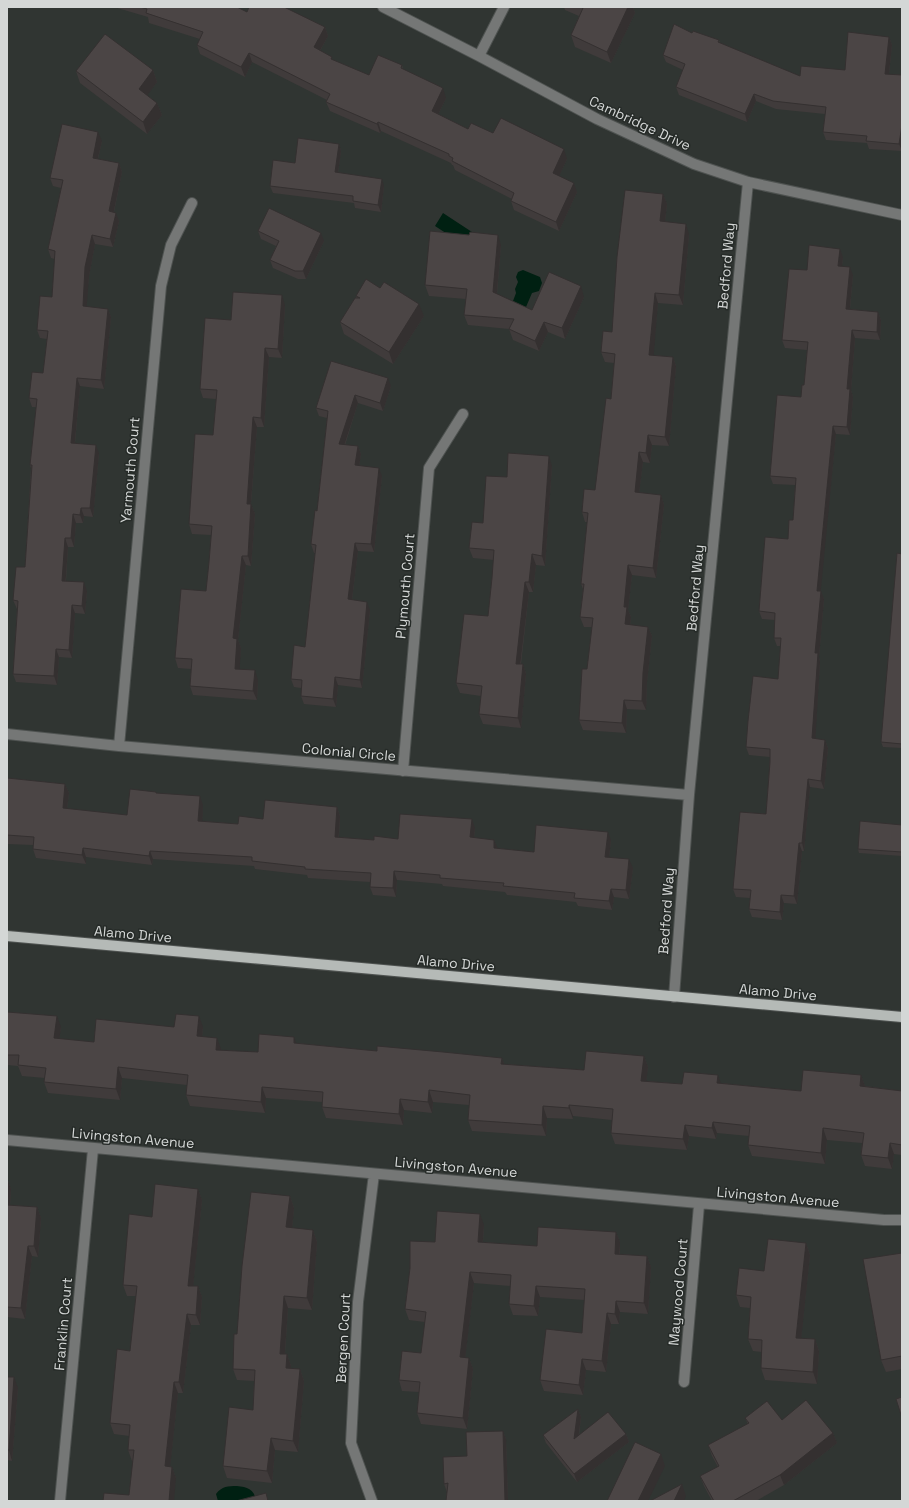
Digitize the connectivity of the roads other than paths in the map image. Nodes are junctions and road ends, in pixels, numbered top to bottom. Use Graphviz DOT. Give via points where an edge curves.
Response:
graph roads {
  1 [pos="383,7"];
  2 [pos="504,7"];
  3 [pos="479,56"];
  4 [pos="748,182"];
  5 [pos="192,203"];
  6 [pos="902,215"];
  7 [pos="463,414"];
  8 [pos="7,734"];
  9 [pos="119,746"];
  10 [pos="403,771"];
  11 [pos="689,795"];
  12 [pos="7,936"];
  13 [pos="674,997"];
  14 [pos="902,1017"];
  15 [pos="7,1140"];
  16 [pos="93,1149"];
  17 [pos="374,1174"];
  18 [pos="699,1204"];
  19 [pos="902,1220"];
  20 [pos="684,1382"];
  21 [pos="60,1501"];
  22 [pos="372,1501"];
  1 -- 3 [label="street, Cambridge Drive"];
  2 -- 3 [label="street"];
  3 -- 4 [label="street, Cambridge Drive" via="597,119 694,164"];
  4 -- 6 [label="street, Cambridge Drive"];
  4 -- 11 [label="street, Bedford Way"];
  5 -- 9 [label="street, Yarmouth Court" via="171,245 161,286"];
  7 -- 10 [label="street, Plymouth Court" via="429,468"];
  8 -- 9 [label="street, Colonial Circle"];
  9 -- 10 [label="street, Colonial Circle"];
  10 -- 11 [label="street, Colonial Circle"];
  11 -- 13 [label="street, Bedford Way"];
  12 -- 13 [label="main road, Alamo Drive"];
  13 -- 14 [label="main road, Alamo Drive"];
  15 -- 16 [label="street, Livingston Avenue"];
  16 -- 17 [label="street, Livingston Avenue"];
  16 -- 21 [label="street, Franklin Court"];
  17 -- 18 [label="street, Livingston Avenue"];
  17 -- 22 [label="street, Bergen Court" via="358,1302 351,1443"];
  18 -- 19 [label="street, Livingston Avenue"];
  18 -- 20 [label="street, Maywood Court"];
}
